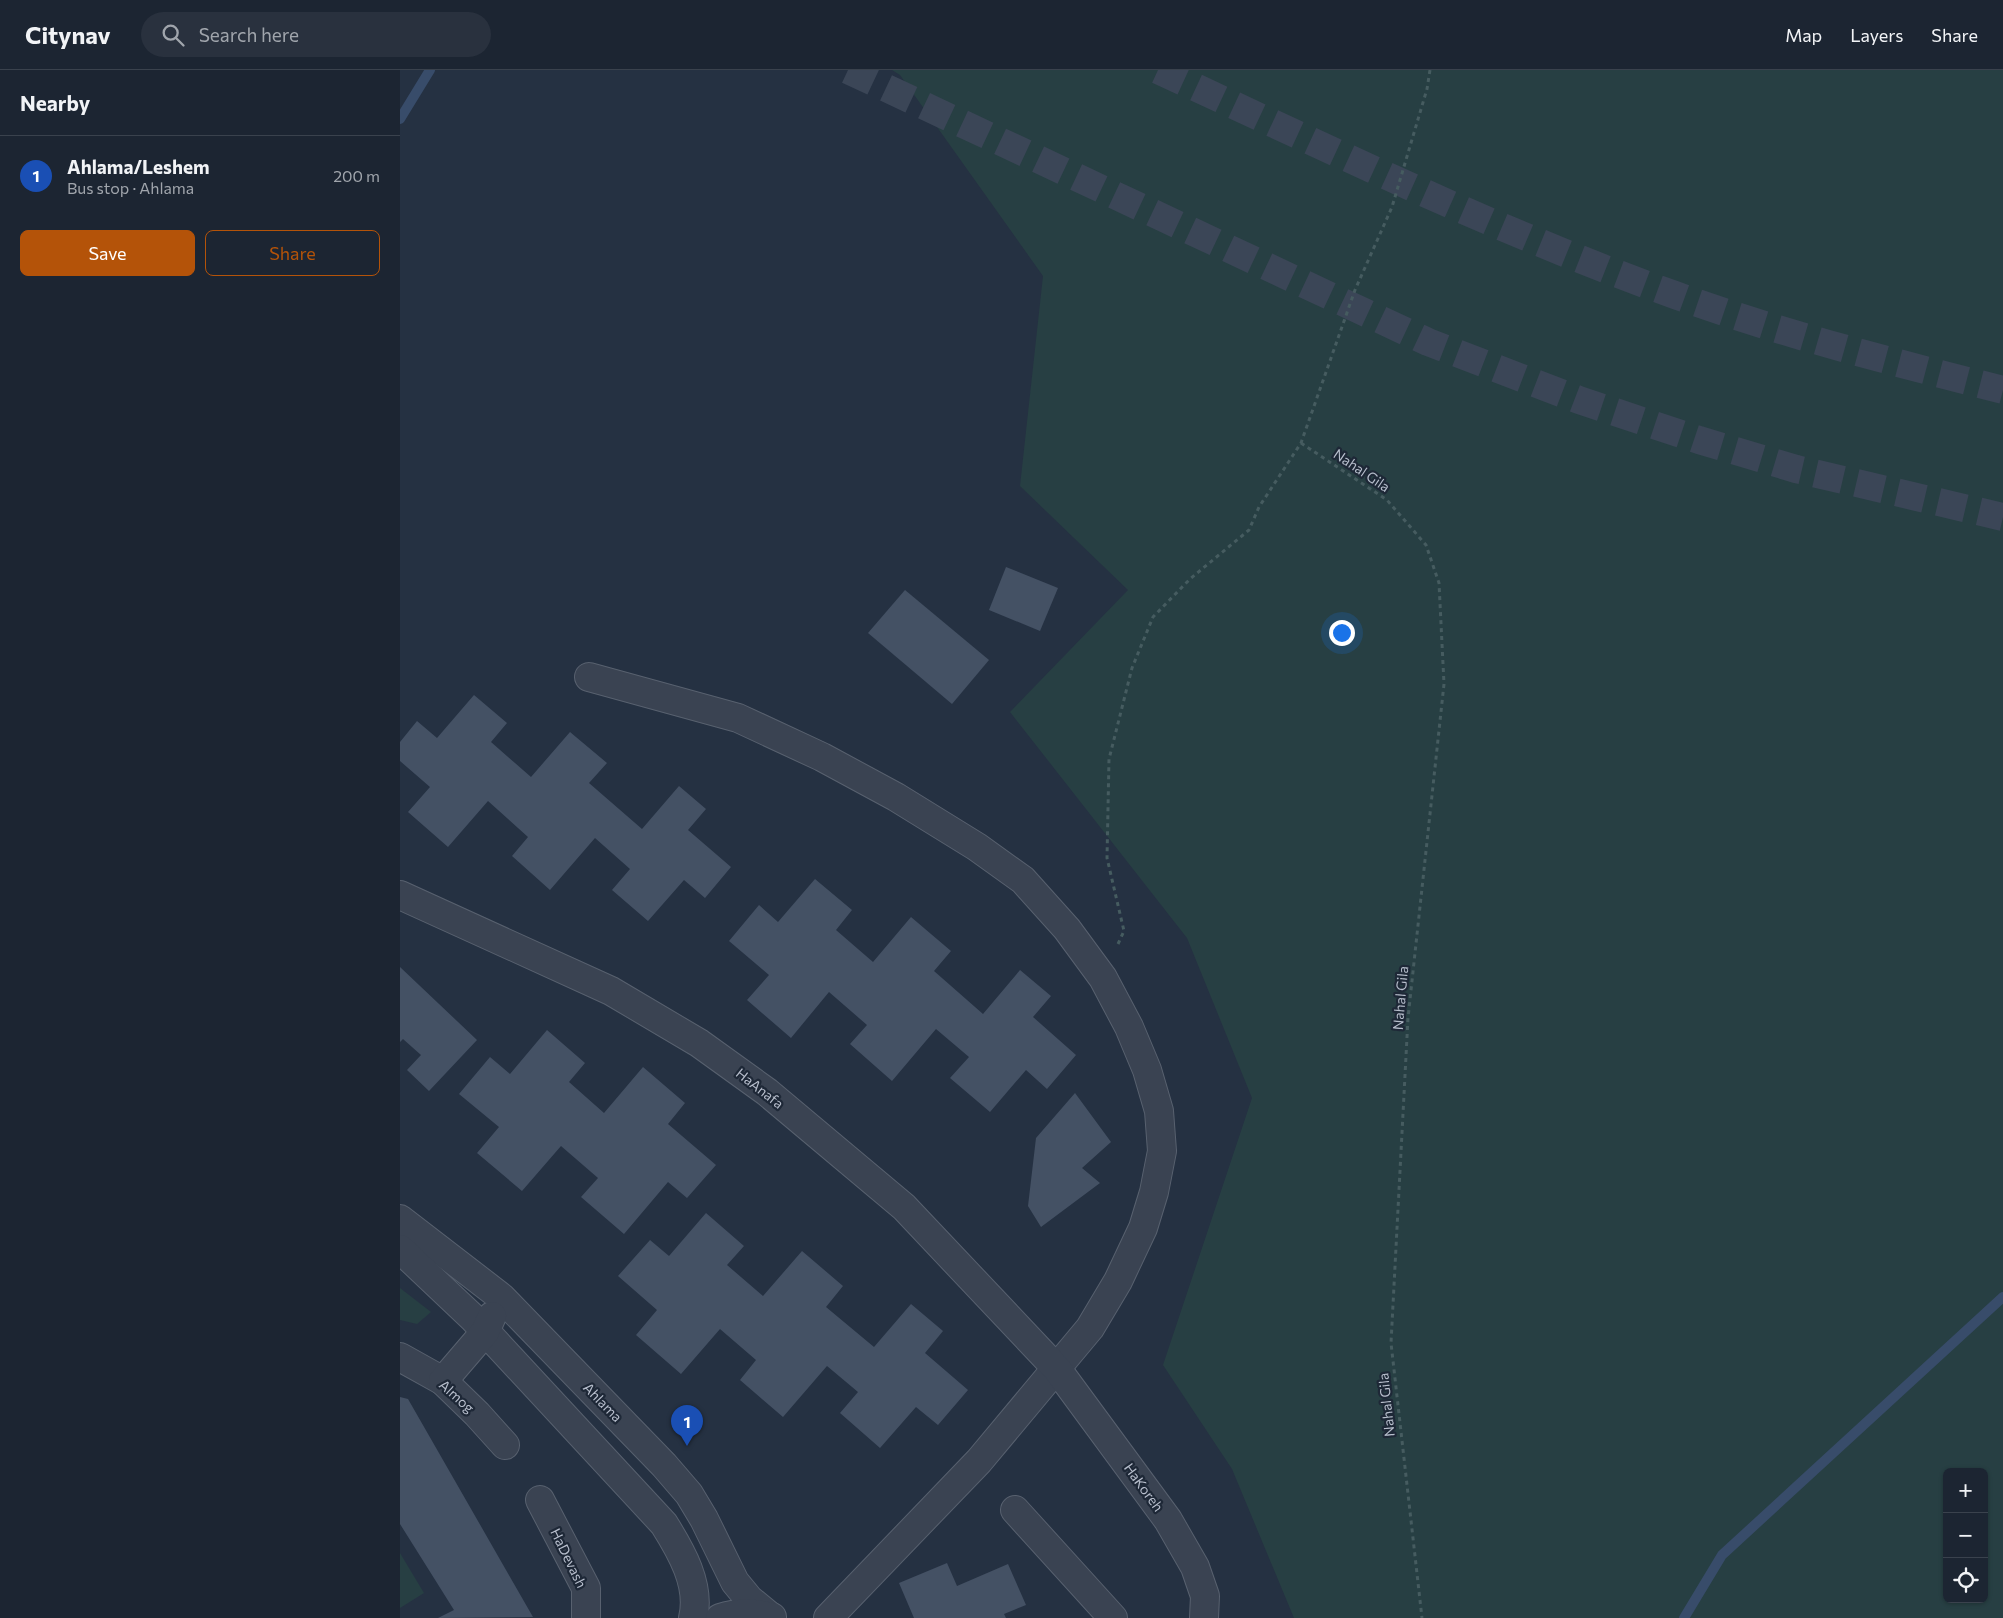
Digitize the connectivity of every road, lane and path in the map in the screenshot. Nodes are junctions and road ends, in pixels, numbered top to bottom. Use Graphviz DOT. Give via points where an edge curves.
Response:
graph roads {
  1 [pos="1430,70"];
  2 [pos="1301,443"];
  3 [pos="589,677"];
  4 [pos="400,895"];
  5 [pos="1103,978"];
  6 [pos="400,1219"];
  7 [pos="400,1249"];
  8 [pos="501,1297"];
  9 [pos="485,1332"];
  10 [pos="400,1357"];
  11 [pos="1057,1369"];
  12 [pos="443,1382"];
  13 [pos="505,1445"];
  14 [pos="540,1500"];
  15 [pos="1015,1510"];
  16 [pos="772,1617"];
  17 [pos="586,1618"];
  18 [pos="693,1618"];
  19 [pos="720,1618"];
  20 [pos="828,1618"];
  21 [pos="1113,1618"];
  22 [pos="1204,1618"];
  23 [pos="1422,1618"];
  1 -- 2 [label="path" via="1392,207 1355,290"];
  2 -- 5 [label="path" via="1259,507 1249,530 1190,580 1153,617 1132,668 1109,759 1107,858 1124,930"];
  2 -- 23 [label="path, Nahal Gila" via="1387,500 1426,545 1439,583 1444,684 1408,1018 1391,1343"];
  3 -- 5 [label="street" via="738,718 822,757 896,798 1023,880"];
  4 -- 11 [label="street, HaAnafa" via="611,991 707,1049 767,1092 904,1207"];
  5 -- 11 [label="street" via="1129,1027 1146,1070 1159,1111 1162,1151 1154,1192 1139,1236 1118,1281 1090,1328"];
  6 -- 8 [label="street, Ahlama"];
  7 -- 9 [label="street"];
  8 -- 9 [label="street"];
  8 -- 16 [label="street, Ahlama" via="689,1494 734,1582"];
  9 -- 12 [label="street"];
  9 -- 18 [label="street" via="664,1524 682,1553 692,1584"];
  10 -- 12 [label="street, Almog"];
  11 -- 20 [label="street" via="979,1460"];
  11 -- 22 [label="street, HaKoreh" via="1168,1520 1195,1567 1205,1596"];
  12 -- 13 [label="street, Almog"];
  14 -- 17 [label="street, HaDevash" via="586,1588"];
  15 -- 21 [label="street"];
  16 -- 19 [label="street" via="737,1612"];
}
